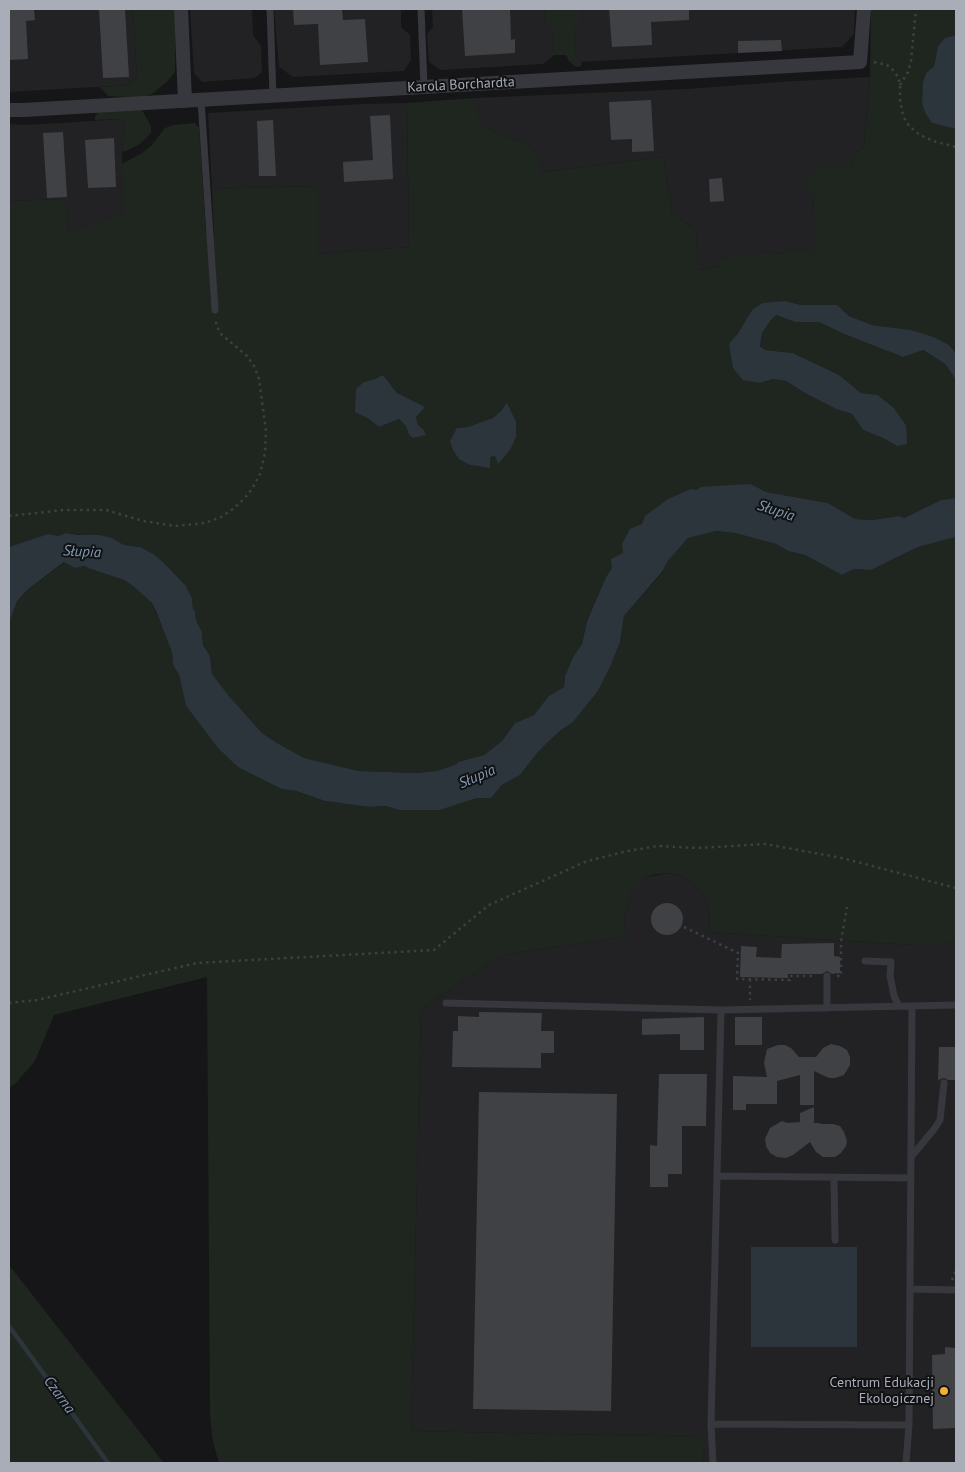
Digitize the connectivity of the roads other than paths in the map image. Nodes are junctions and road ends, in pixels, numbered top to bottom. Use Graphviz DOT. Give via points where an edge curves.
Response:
graph roads {
  1 [pos="181,9"];
  2 [pos="270,9"];
  3 [pos="421,9"];
  4 [pos="864,9"];
  5 [pos="424,87"];
  6 [pos="273,96"];
  7 [pos="201,100"];
  8 [pos="185,101"];
  9 [pos="9,110"];
  10 [pos="215,310"];
  11 [pos="865,961"];
  12 [pos="828,976"];
  13 [pos="446,1003"];
  14 [pos="956,1005"];
  15 [pos="899,1006"];
  16 [pos="912,1006"];
  17 [pos="827,1008"];
  18 [pos="721,1010"];
  19 [pos="944,1083"];
  20 [pos="911,1158"];
  21 [pos="717,1176"];
  22 [pos="834,1178"];
  23 [pos="911,1178"];
  24 [pos="835,1240"];
  25 [pos="910,1289"];
  26 [pos="956,1290"];
  27 [pos="711,1424"];
  28 [pos="909,1425"];
  29 [pos="713,1463"];
  30 [pos="906,1463"];
  1 -- 8 [label="street"];
  2 -- 6 [label="lane"];
  3 -- 5 [label="lane"];
  4 -- 5 [label="street, Karola Borchardta" via="860,62"];
  5 -- 6 [label="street, Karola Borchardta"];
  6 -- 7 [label="street, Karola Borchardta"];
  7 -- 8 [label="street, Karola Borchardta"];
  7 -- 10 [label="lane"];
  8 -- 9 [label="street, Karola Borchardta"];
  11 -- 15 [label="lane" via="891,962 890,976"];
  12 -- 17 [label="lane"];
  13 -- 18 [label="lane"];
  14 -- 16 [label="lane"];
  15 -- 16 [label="lane"];
  15 -- 17 [label="lane"];
  16 -- 20 [label="lane"];
  17 -- 18 [label="lane"];
  18 -- 21 [label="lane"];
  19 -- 20 [label="lane" via="940,1120"];
  20 -- 23 [label="lane"];
  21 -- 22 [label="lane"];
  21 -- 27 [label="lane"];
  22 -- 23 [label="lane"];
  22 -- 24 [label="lane"];
  23 -- 25 [label="lane"];
  25 -- 26 [label="lane"];
  25 -- 28 [label="lane"];
  27 -- 28 [label="lane"];
  27 -- 29 [label="lane"];
  28 -- 30 [label="lane"];
}
